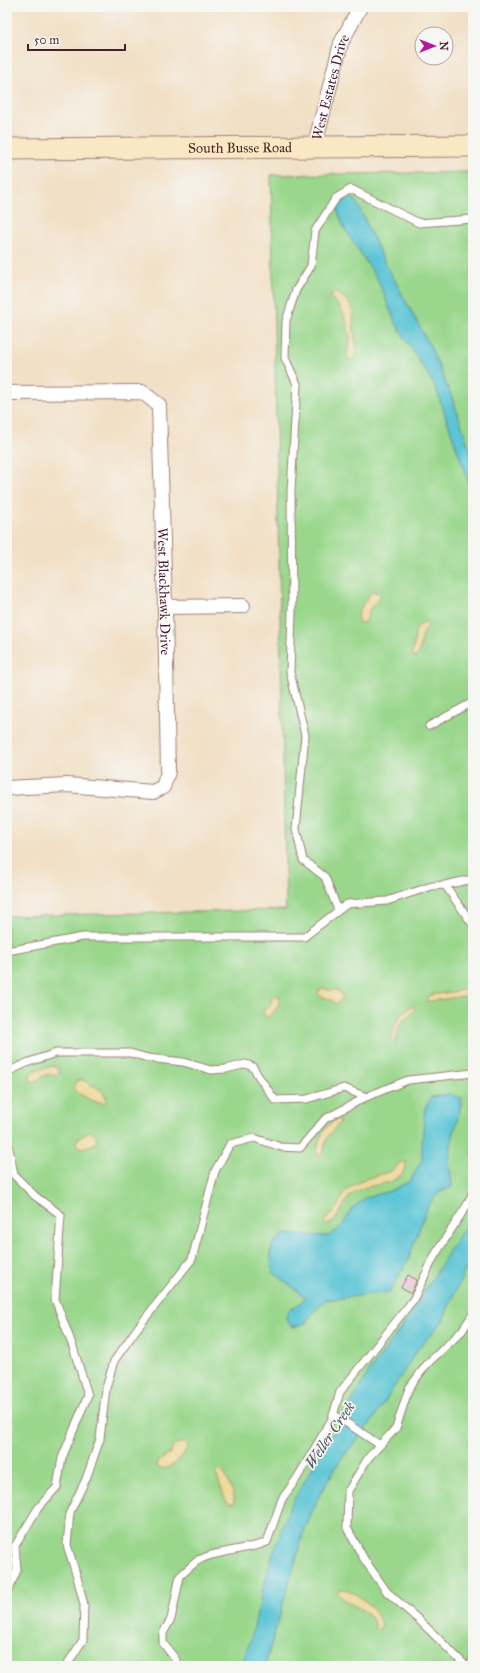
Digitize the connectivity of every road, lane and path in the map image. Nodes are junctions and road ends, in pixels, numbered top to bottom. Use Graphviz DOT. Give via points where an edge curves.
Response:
graph roads {
  1 [pos="360,7"];
  2 [pos="473,146"];
  3 [pos="314,148"];
  4 [pos="7,149"];
  5 [pos="473,219"];
  6 [pos="7,393"];
  7 [pos="243,606"];
  8 [pos="165,607"];
  9 [pos="473,702"];
  10 [pos="429,726"];
  11 [pos="7,788"];
  12 [pos="473,879"];
  13 [pos="445,885"];
  14 [pos="338,910"];
  15 [pos="473,925"];
  16 [pos="7,951"];
  17 [pos="7,1072"];
  18 [pos="472,1073"];
  19 [pos="366,1097"];
  20 [pos="7,1138"];
  21 [pos="473,1192"];
  22 [pos="473,1314"];
  23 [pos="335,1415"];
  24 [pos="380,1445"];
  25 [pos="7,1593"];
  26 [pos="473,1658"];
  27 [pos="66,1666"];
  28 [pos="174,1666"];
  29 [pos="465,1666"];
  30 [pos="471,1666"];
  1 -- 3 [label="street, West Estates Drive" via="341,43"];
  2 -- 3 [label="main road, South Busse Road"];
  3 -- 4 [label="main road, South Busse Road"];
  5 -- 14 [label="lane" via="418,223 351,190 336,198 314,231 311,266 296,290 286,320 285,358 297,384 291,491 290,672 305,736 296,829 303,860 325,877"];
  6 -- 8 [label="street, West Blackhawk Drive" via="142,392 158,405"];
  7 -- 8 [label="street"];
  8 -- 11 [label="street, West Blackhawk Drive" via="168,772 163,787 153,792 67,786"];
  9 -- 10 [label="lane"];
  12 -- 13 [label="lane"];
  13 -- 14 [label="lane" via="432,886 387,901 347,904"];
  13 -- 15 [label="lane"];
  14 -- 16 [label="lane" via="304,936 82,936"];
  17 -- 19 [label="lane" via="56,1053 130,1053 183,1062 211,1070 246,1064 253,1067 275,1100 307,1099 344,1088"];
  18 -- 19 [label="lane" via="408,1080"];
  19 -- 27 [label="lane" via="325,1119 300,1148 281,1147 254,1138 230,1144 215,1171 192,1259 114,1361 106,1388 100,1439 86,1479 70,1512 67,1545 84,1605 82,1640"];
  20 -- 25 [label="lane" via="14,1176 61,1215 55,1299 88,1395 62,1458 57,1487 38,1508 15,1546 17,1570"];
  21 -- 23 [label="lane" via="435,1255 413,1300 340,1392"];
  22 -- 24 [label="lane" via="462,1331 427,1364 409,1388 396,1428"];
  23 -- 24 [label="lane"];
  23 -- 28 [label="lane" via="298,1478 282,1499 267,1542 198,1560 180,1576 171,1619 163,1633 163,1643 176,1660"];
  24 -- 29 [label="lane" via="368,1458 348,1491 347,1528 364,1559 387,1592"];
  26 -- 30 [label="lane"];
}
